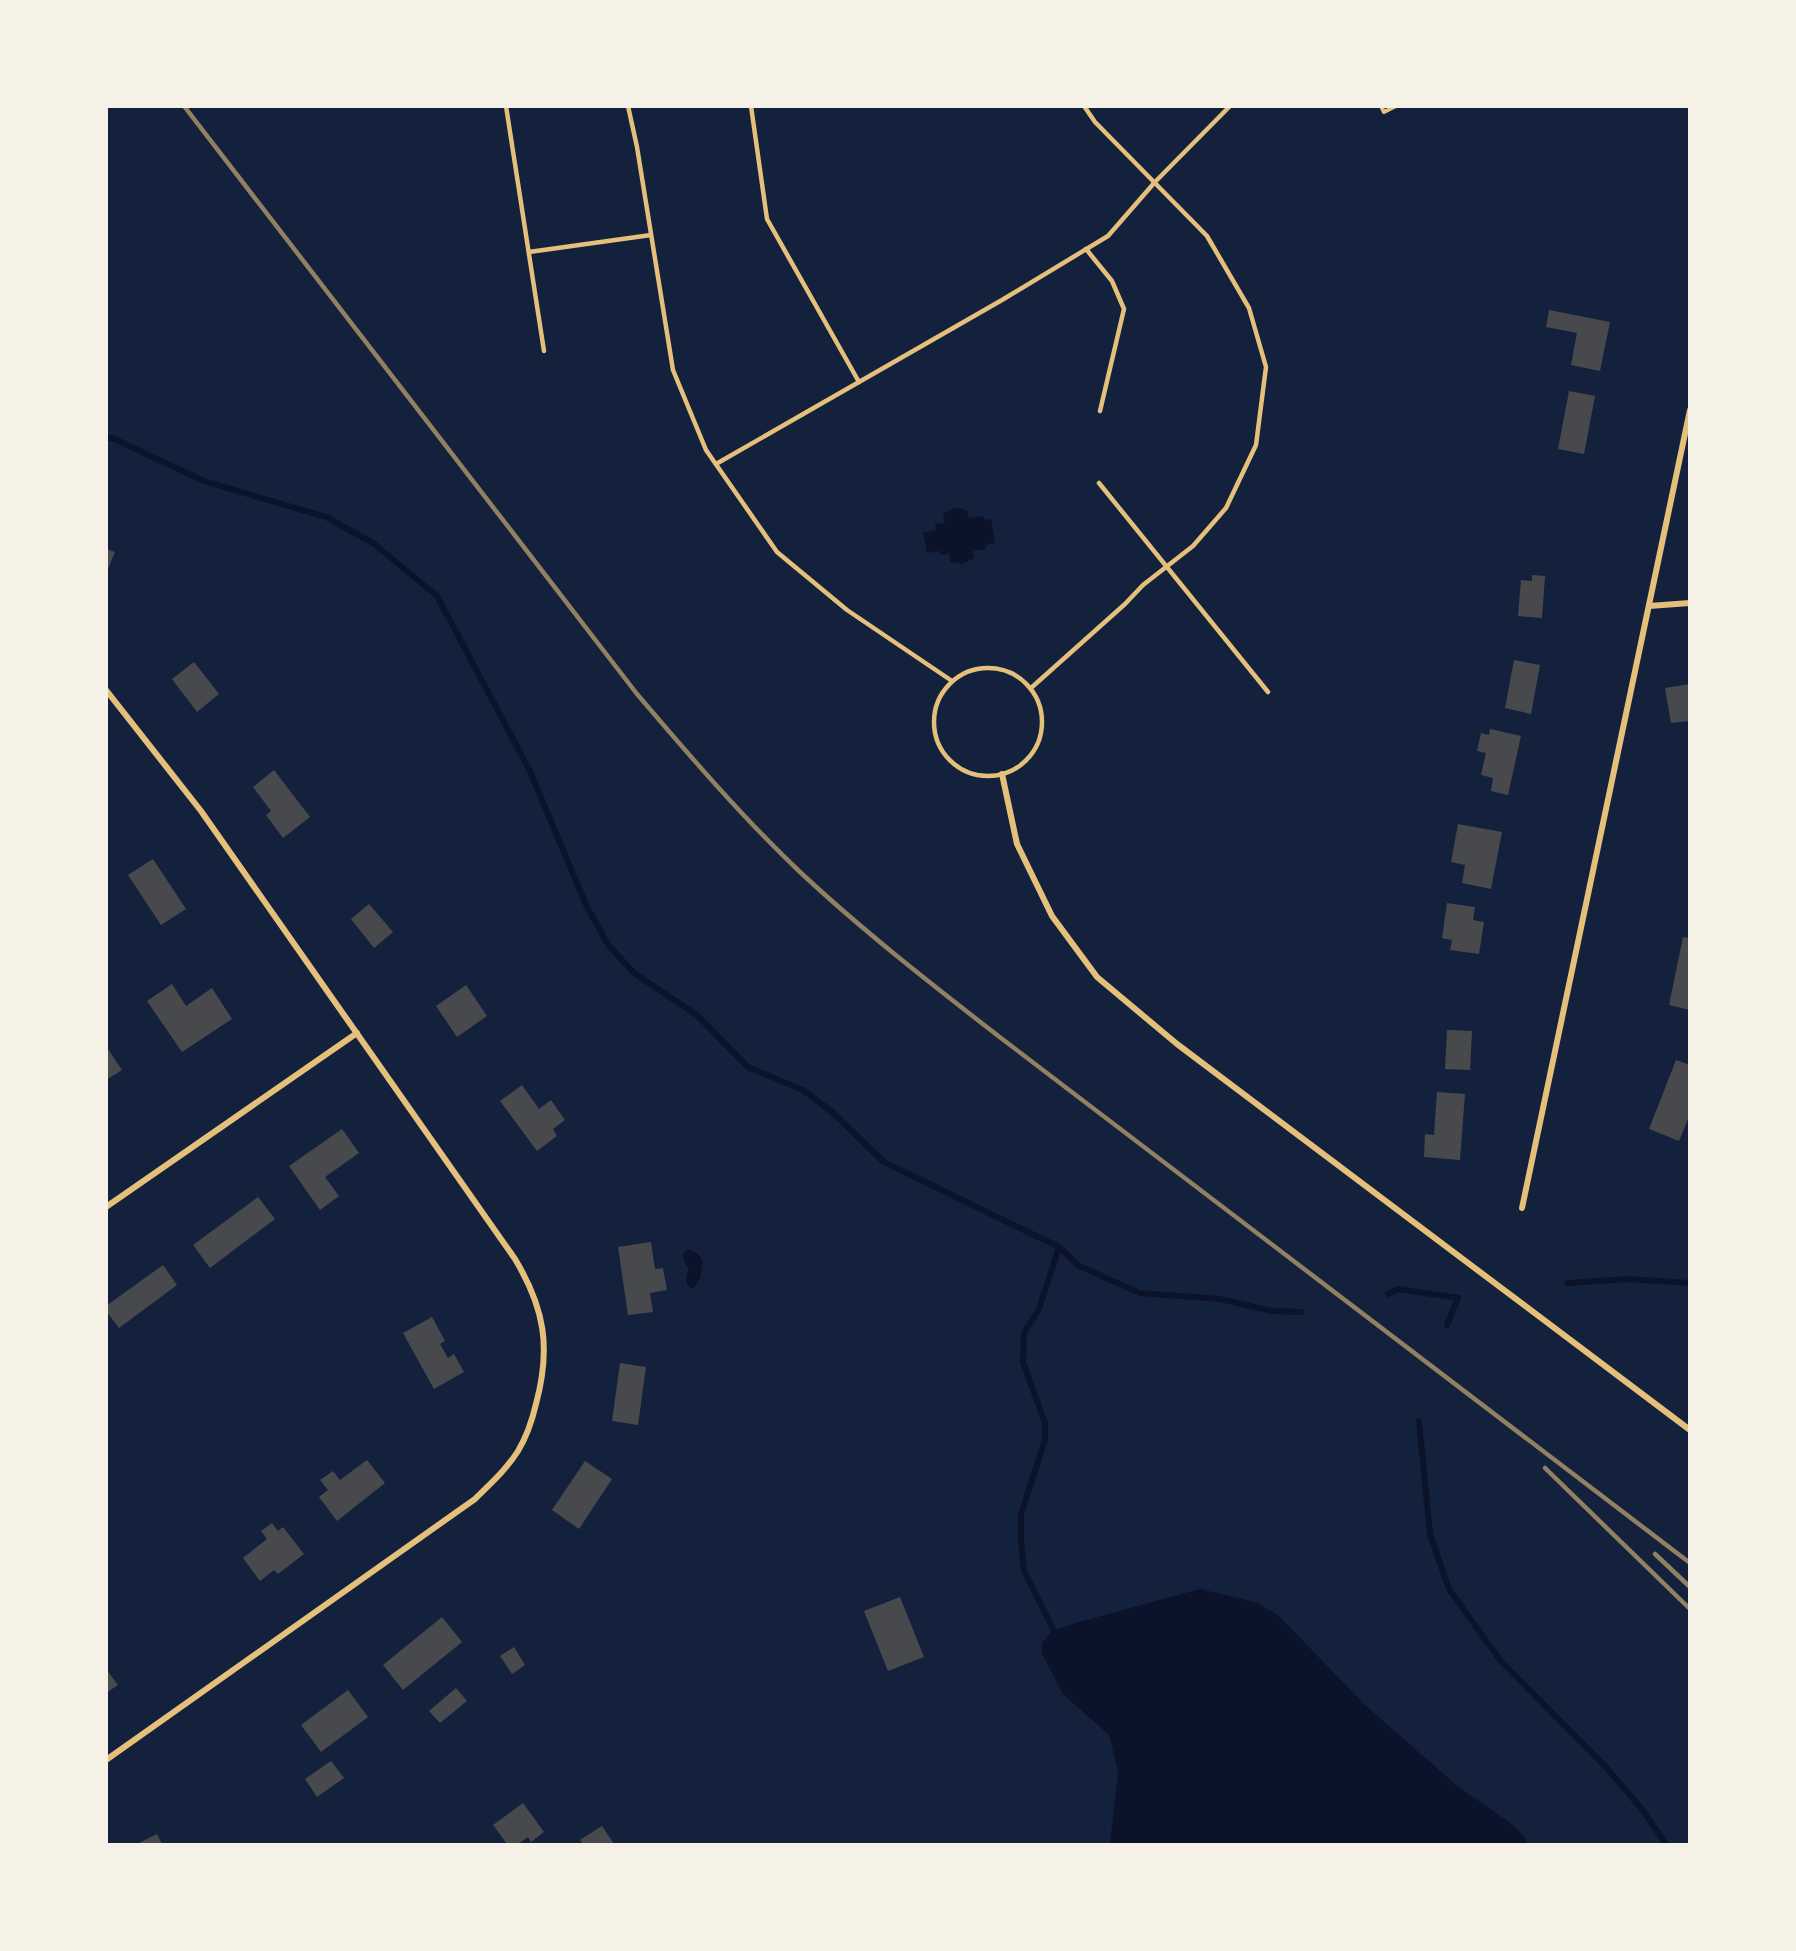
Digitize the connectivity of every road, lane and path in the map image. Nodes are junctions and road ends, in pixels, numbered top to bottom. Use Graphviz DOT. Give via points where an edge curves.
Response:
graph roads {
  1 [pos="506,106"];
  2 [pos="628,106"];
  3 [pos="751,106"];
  4 [pos="1084,106"];
  5 [pos="1230,106"];
  6 [pos="1381,106"];
  7 [pos="1396,106"];
  8 [pos="1155,182"];
  9 [pos="651,235"];
  10 [pos="1086,249"];
  11 [pos="529,252"];
  12 [pos="544,351"];
  13 [pos="859,382"];
  14 [pos="1689,410"];
  15 [pos="1100,411"];
  16 [pos="716,464"];
  17 [pos="1099,483"];
  18 [pos="1167,566"];
  19 [pos="1689,603"];
  20 [pos="1649,606"];
  21 [pos="952,681"];
  22 [pos="1031,688"];
  23 [pos="106,690"];
  24 [pos="1268,692"];
  25 [pos="1002,774"];
  26 [pos="357,1033"];
  27 [pos="106,1207"];
  28 [pos="1522,1208"];
  29 [pos="1689,1430"];
  30 [pos="106,1760"];
  1 -- 11 [label="lane"];
  2 -- 9 [label="lane"];
  3 -- 13 [label="lane" via="767,219"];
  4 -- 8 [label="lane"];
  5 -- 8 [label="lane"];
  6 -- 7 [label="path" via="1384,112"];
  8 -- 10 [label="lane" via="1108,236"];
  8 -- 18 [label="lane" via="1207,236 1249,308 1266,367 1256,445 1226,508 1193,546"];
  9 -- 11 [label="lane"];
  9 -- 16 [label="lane" via="673,370 706,450"];
  10 -- 13 [label="lane"];
  10 -- 15 [label="lane" via="1112,281 1124,309"];
  11 -- 12 [label="lane"];
  13 -- 16 [label="lane"];
  14 -- 20 [label="street"];
  16 -- 21 [label="lane" via="777,552 847,610"];
  17 -- 18 [label="lane"];
  18 -- 22 [label="lane"];
  18 -- 24 [label="lane"];
  19 -- 20 [label="street"];
  20 -- 28 [label="street"];
  21 -- 22 [label="lane" via="984,667 1018,676"];
  21 -- 25 [label="lane" via="935,712 935,730 941,747 951,761 967,771 984,776"];
  22 -- 25 [label="lane" via="1040,704 1040,740 1018,767"];
  23 -- 26 [label="street" via="201,811"];
  25 -- 29 [label="street" via="1017,844 1052,916 1097,977 1177,1044"];
  26 -- 27 [label="street"];
  26 -- 30 [label="street" via="528,1281 544,1334 545,1364 531,1425 518,1451 475,1499"];
}
